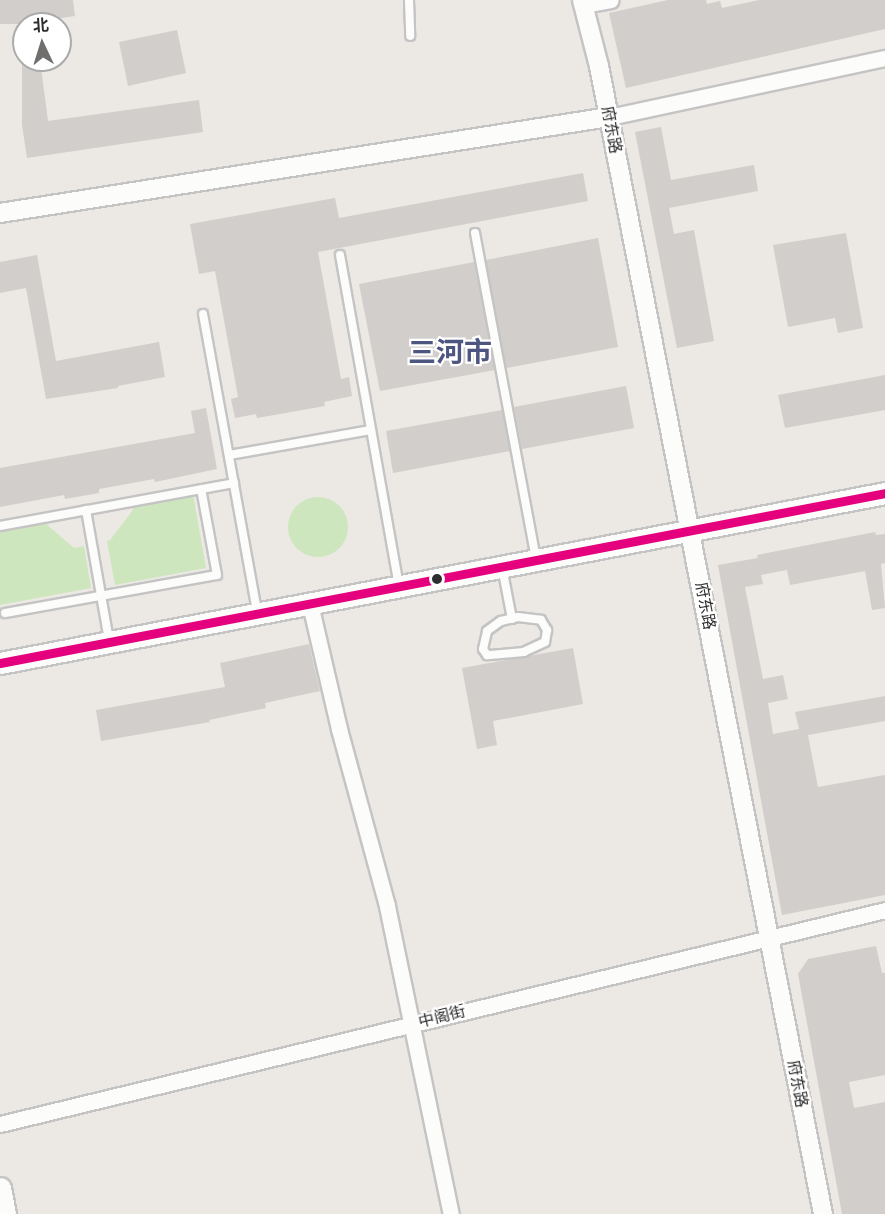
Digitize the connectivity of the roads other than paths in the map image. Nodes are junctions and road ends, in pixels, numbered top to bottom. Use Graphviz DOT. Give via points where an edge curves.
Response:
graph roads {
  1 [pos="410,0"];
  2 [pos="611,0"];
  3 [pos="582,2"];
  4 [pos="410,36"];
  5 [pos="885,58"];
  6 [pos="609,117"];
  7 [pos="0,213"];
  8 [pos="475,233"];
  9 [pos="340,255"];
  10 [pos="203,314"];
  11 [pos="371,430"];
  12 [pos="229,455"];
  13 [pos="234,483"];
  14 [pos="201,489"];
  15 [pos="885,493"];
  16 [pos="86,510"];
  17 [pos="0,526"];
  18 [pos="690,530"];
  19 [pos="536,560"];
  20 [pos="502,567"];
  21 [pos="400,586"];
  22 [pos="101,596"];
  23 [pos="310,604"];
  24 [pos="5,613"];
  25 [pos="257,614"];
  26 [pos="512,618"];
  27 [pos="110,642"];
  28 [pos="0,663"];
  29 [pos="885,910"];
  30 [pos="769,938"];
  31 [pos="411,1024"];
  32 [pos="0,1124"];
  33 [pos="0,1188"];
  34 [pos="5,1214"];
  35 [pos="451,1214"];
  36 [pos="823,1214"];
  1 -- 4 [label="lane"];
  2 -- 3 [label="street"];
  3 -- 6 [label="street, 府东路"];
  5 -- 6 [label="street"];
  6 -- 7 [label="street"];
  6 -- 18 [label="street, 府东路"];
  8 -- 19 [label="lane"];
  9 -- 11 [label="lane"];
  10 -- 12 [label="lane"];
  11 -- 12 [label="lane"];
  11 -- 21 [label="lane"];
  12 -- 13 [label="lane"];
  13 -- 14 [label="lane"];
  13 -- 25 [label="lane"];
  14 -- 16 [label="lane"];
  14 -- 22 [label="lane" via="217,575"];
  15 -- 18 [label="main road"];
  16 -- 17 [label="lane"];
  16 -- 22 [label="lane"];
  18 -- 19 [label="main road"];
  18 -- 30 [label="street, 府东路"];
  19 -- 20 [label="main road"];
  20 -- 21 [label="main road"];
  20 -- 26 [label="lane"];
  21 -- 23 [label="main road"];
  22 -- 24 [label="lane"];
  22 -- 27 [label="lane"];
  23 -- 25 [label="main road"];
  23 -- 31 [label="street" via="387,906"];
  25 -- 27 [label="main road"];
  26 -- 26 [label="lane" via="541,620 547,630 545,642 524,652 487,655 483,649 487,631"];
  27 -- 28 [label="main road"];
  29 -- 30 [label="street, 中阁街"];
  30 -- 31 [label="street, 中阁街"];
  30 -- 36 [label="street, 府东路"];
  31 -- 32 [label="street, 中阁街"];
  31 -- 35 [label="street"];
  33 -- 34 [label="main road"];
}
